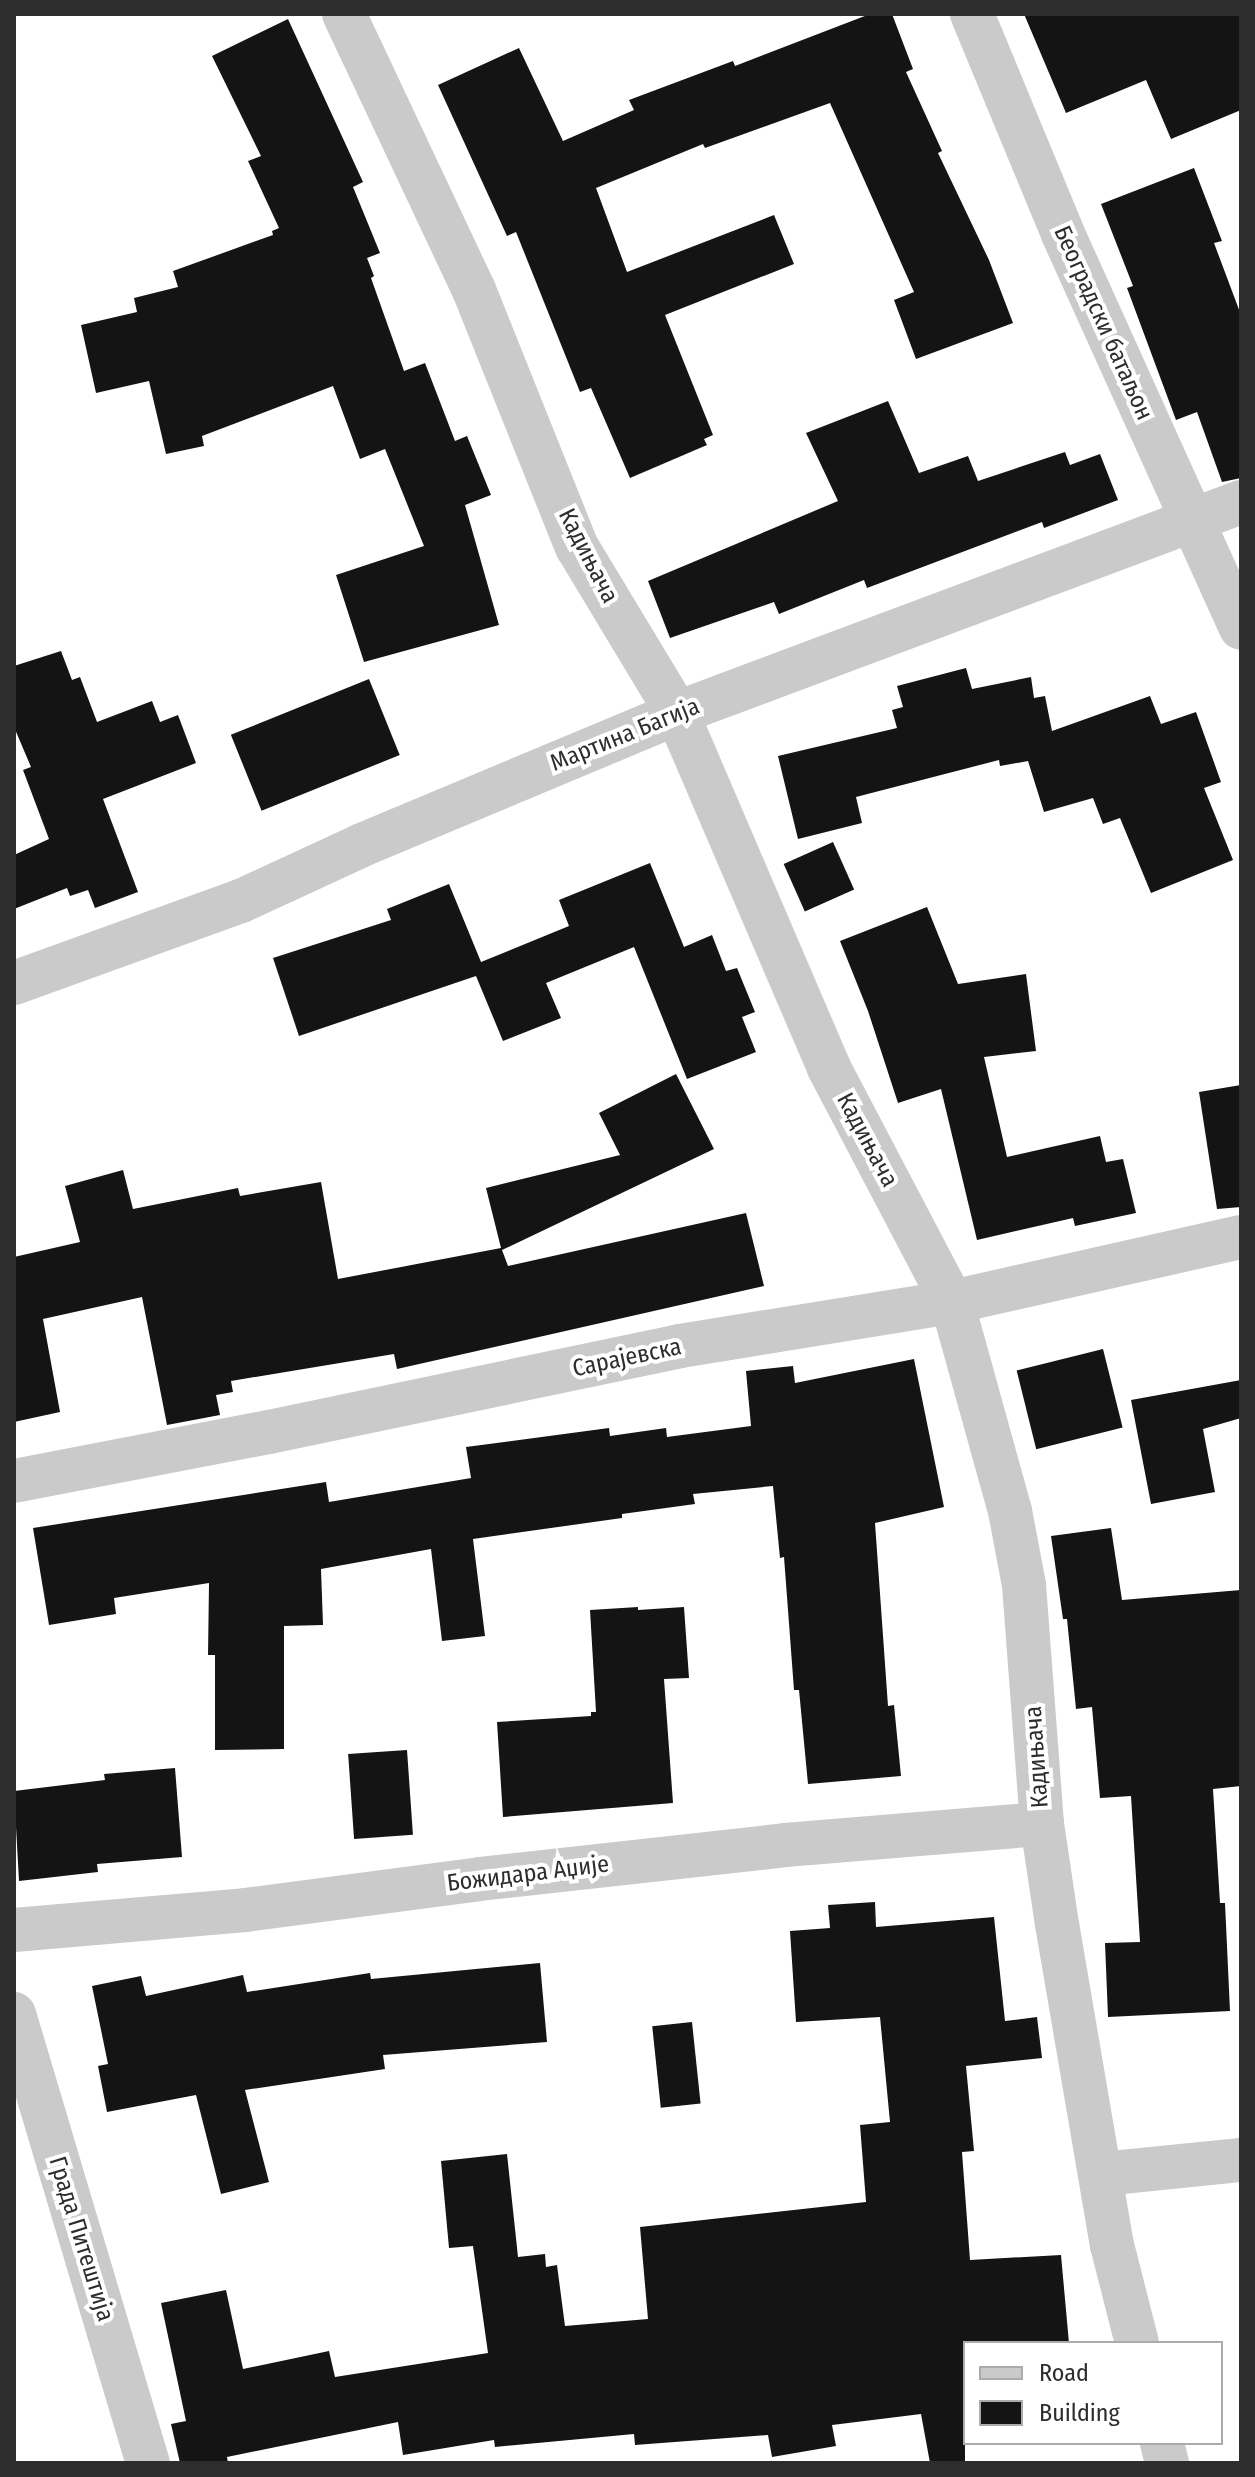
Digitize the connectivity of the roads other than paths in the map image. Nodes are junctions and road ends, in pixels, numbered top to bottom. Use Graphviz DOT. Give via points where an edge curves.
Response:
graph roads {
  1 [pos="344,14"];
  2 [pos="972,14"];
  3 [pos="1241,502"];
  4 [pos="1190,519"];
  5 [pos="1241,628"];
  6 [pos="677,713"];
  7 [pos="14,983"];
  8 [pos="1241,1237"];
  9 [pos="952,1302"];
  10 [pos="14,1481"];
  11 [pos="1042,1824"];
  12 [pos="14,1930"];
  13 [pos="14,2014"];
  14 [pos="1241,2160"];
  15 [pos="1102,2174"];
  16 [pos="1136,2341"];
  17 [pos="148,2463"];
  1 -- 6 [label="street, Кадињача" via="474,290 577,547"];
  2 -- 4 [label="street, Београдски батаљон"];
  3 -- 4 [label="street, Мартина Багија"];
  4 -- 5 [label="street, Београдски батаљон"];
  4 -- 6 [label="street, Мартина Багија"];
  6 -- 7 [label="street, Мартина Багија" via="241,901"];
  6 -- 9 [label="street, Кадињача" via="829,1068"];
  8 -- 9 [label="street, Сарајевска"];
  9 -- 10 [label="street, Сарајевска" via="680,1346"];
  9 -- 11 [label="street, Кадињача" via="1010,1511 1024,1585"];
  11 -- 12 [label="street, Божидара Аџије" via="785,1845 245,1910"];
  11 -- 15 [label="street, Кадињача"];
  13 -- 17 [label="street, Града Питештија"];
  14 -- 15 [label="street"];
  15 -- 16 [label="street, Кадињача" via="1112,2245"];
}
